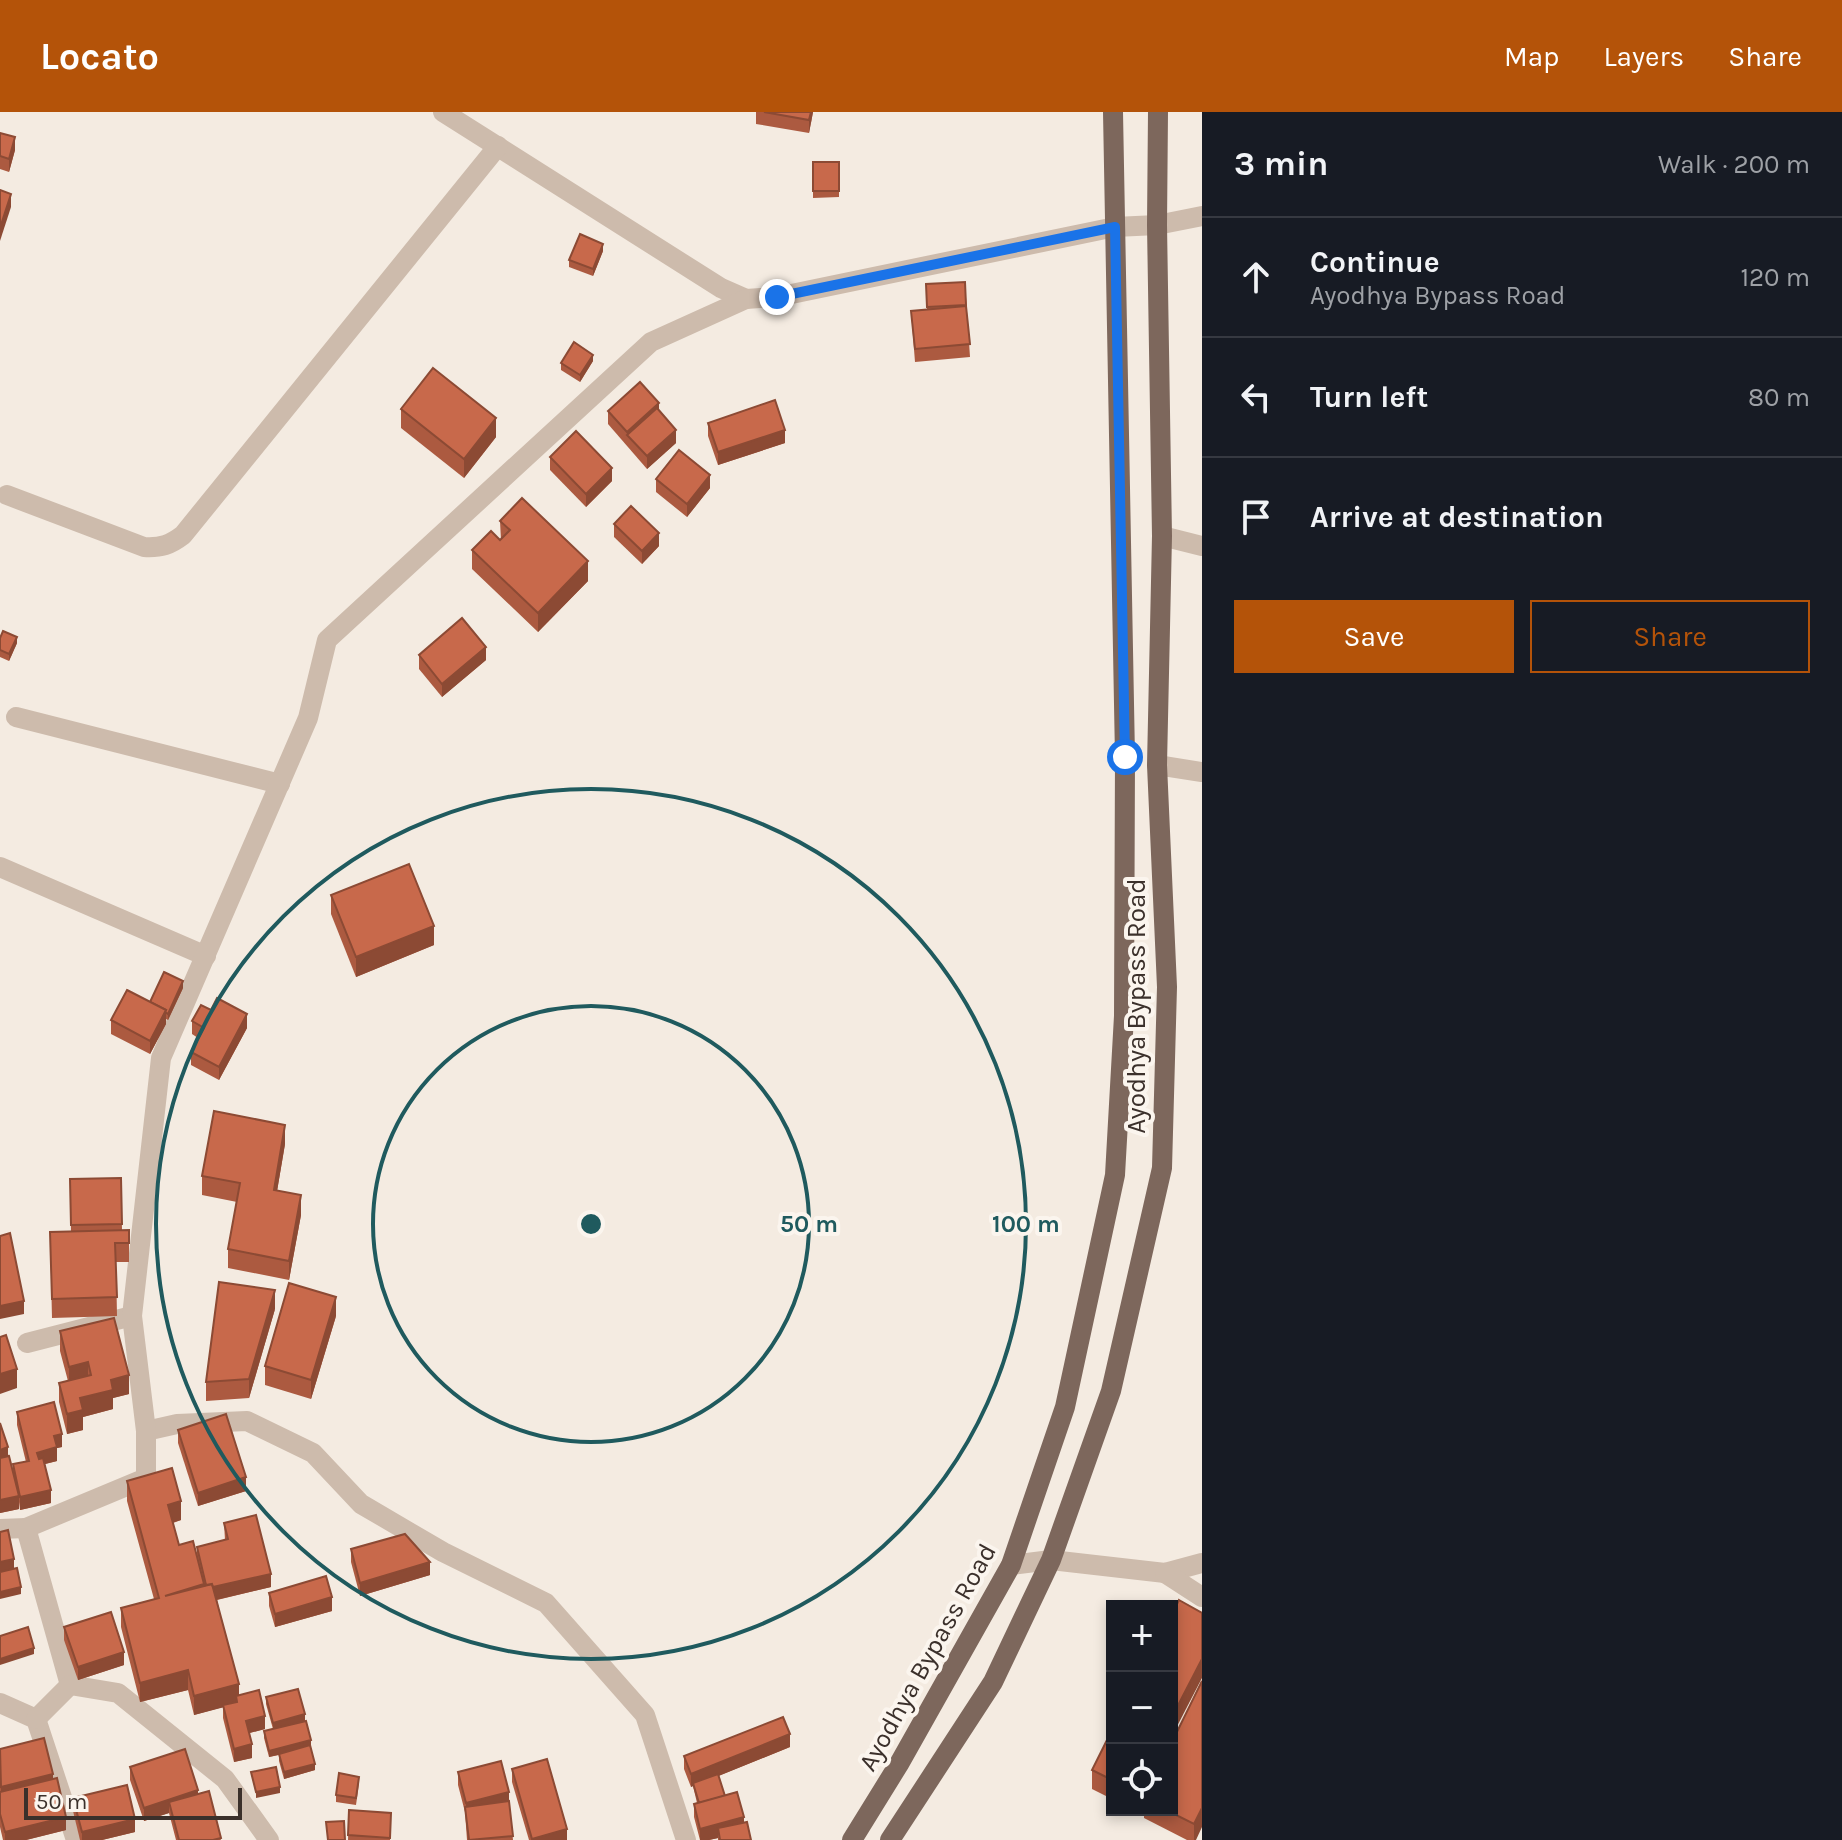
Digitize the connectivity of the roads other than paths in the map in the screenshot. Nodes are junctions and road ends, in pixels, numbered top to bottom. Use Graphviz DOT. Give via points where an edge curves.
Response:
graph roads {
  1 [pos="443,112"];
  2 [pos="1113,112"];
  3 [pos="1158,112"];
  4 [pos="498,146"];
  5 [pos="1202,216"];
  6 [pos="1157,225"];
  7 [pos="1115,227"];
  8 [pos="746,299"];
  9 [pos="7,495"];
  10 [pos="1162,536"];
  11 [pos="1202,546"];
  12 [pos="16,717"];
  13 [pos="1157,765"];
  14 [pos="1202,772"];
  15 [pos="280,784"];
  16 [pos="0,867"];
  17 [pos="206,956"];
  18 [pos="132,1316"];
  19 [pos="27,1343"];
  20 [pos="146,1431"];
  21 [pos="26,1528"];
  22 [pos="0,1529"];
  23 [pos="1051,1560"];
  24 [pos="1202,1563"];
  25 [pos="1011,1565"];
  26 [pos="1165,1573"];
  27 [pos="1202,1597"];
  28 [pos="70,1685"];
  29 [pos="0,1703"];
  30 [pos="36,1719"];
  31 [pos="681,1839"];
  32 [pos="76,1840"];
  33 [pos="269,1840"];
  34 [pos="852,1840"];
  35 [pos="890,1840"];
  1 -- 4 [label="street"];
  2 -- 7 [label="main road, Ayodhya Bypass Road"];
  3 -- 6 [label="main road, Ayodhya Bypass Road"];
  4 -- 8 [label="street"];
  4 -- 9 [label="street" via="171,544 144,547"];
  5 -- 6 [label="street"];
  6 -- 7 [label="street"];
  6 -- 10 [label="main road, Ayodhya Bypass Road"];
  7 -- 8 [label="street"];
  7 -- 25 [label="main road, Ayodhya Bypass Road" via="1125,757 1124,1016 1115,1175 1065,1407"];
  8 -- 15 [label="street" via="651,342 327,640 308,718"];
  10 -- 11 [label="street"];
  10 -- 13 [label="main road, Ayodhya Bypass Road"];
  12 -- 15 [label="street"];
  13 -- 14 [label="street"];
  13 -- 23 [label="main road, Ayodhya Bypass Road" via="1167,987 1162,1168 1111,1391"];
  15 -- 17 [label="street"];
  16 -- 17 [label="street"];
  17 -- 18 [label="street" via="161,1058"];
  18 -- 19 [label="street"];
  18 -- 20 [label="street"];
  20 -- 21 [label="street" via="146,1478"];
  20 -- 31 [label="street" via="247,1421 313,1453 361,1504 546,1603 645,1715"];
  21 -- 22 [label="street"];
  21 -- 28 [label="street"];
  23 -- 25 [label="street"];
  23 -- 26 [label="street"];
  23 -- 35 [label="main road, Ayodhya Bypass Road" via="993,1682"];
  24 -- 26 [label="street"];
  25 -- 34 [label="main road, Ayodhya Bypass Road"];
  26 -- 27 [label="street"];
  28 -- 30 [label="street"];
  28 -- 33 [label="street" via="118,1693 225,1779"];
  29 -- 30 [label="street"];
  30 -- 32 [label="street"];
}
